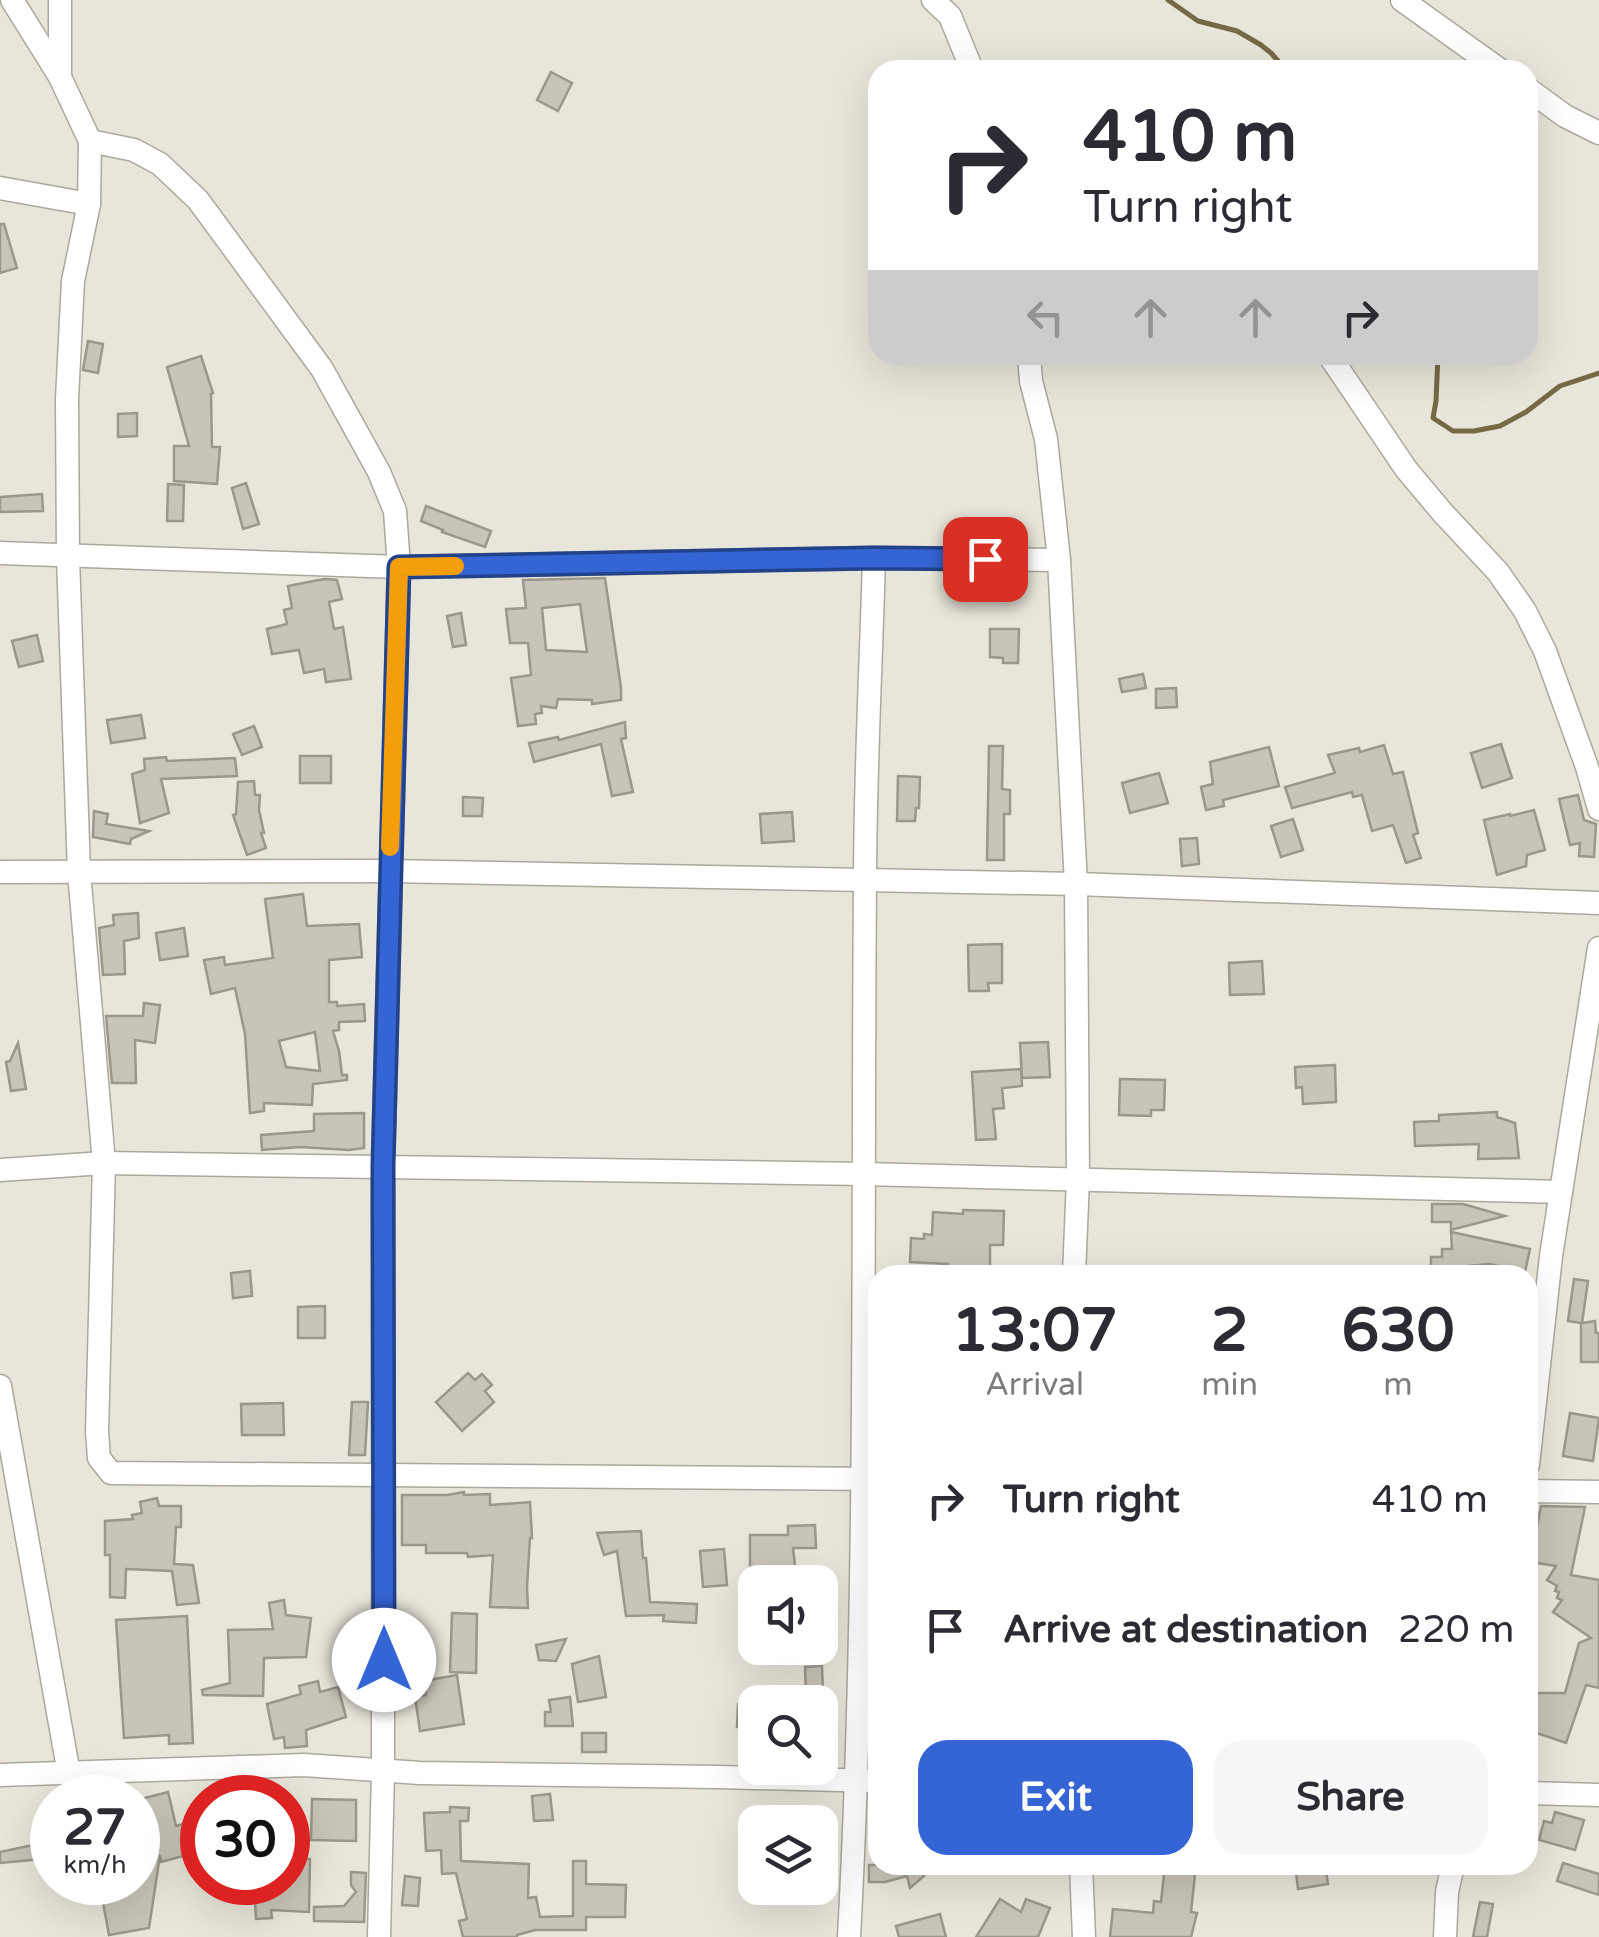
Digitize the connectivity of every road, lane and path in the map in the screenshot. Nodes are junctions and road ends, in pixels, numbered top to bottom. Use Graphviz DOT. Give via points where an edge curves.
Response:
graph roads {
  1 [pos="12,0"];
  2 [pos="60,0"];
  3 [pos="932,0"];
  4 [pos="1402,0"];
  5 [pos="968,60"];
  6 [pos="1486,60"];
  7 [pos="60,77"];
  8 [pos="1538,96"];
  9 [pos="1599,133"];
  10 [pos="90,140"];
  11 [pos="0,188"];
  12 [pos="89,204"];
  13 [pos="1030,365"];
  14 [pos="1336,365"];
  15 [pos="0,553"];
  16 [pos="68,556"];
  17 [pos="874,558"];
  18 [pos="1059,560"];
  19 [pos="399,567"];
  20 [pos="1599,808"];
  21 [pos="0,872"];
  22 [pos="79,872"];
  23 [pos="390,872"];
  24 [pos="864,881"];
  25 [pos="1076,884"];
  26 [pos="1599,903"];
  27 [pos="1599,948"];
  28 [pos="104,1162"];
  29 [pos="383,1166"];
  30 [pos="0,1170"];
  31 [pos="865,1174"];
  32 [pos="1078,1179"];
  33 [pos="1561,1192"];
  34 [pos="1074,1265"];
  35 [pos="1538,1378"];
  36 [pos="0,1386"];
  37 [pos="868,1403"];
  38 [pos="384,1474"];
  39 [pos="868,1479"];
  40 [pos="1538,1491"];
  41 [pos="1599,1492"];
  42 [pos="868,1630"];
  43 [pos="383,1771"];
  44 [pos="0,1774"];
  45 [pos="69,1774"];
  46 [pos="867,1781"];
  47 [pos="1538,1793"];
  48 [pos="1599,1795"];
  49 [pos="1081,1875"];
  50 [pos="1451,1875"];
  51 [pos="379,1937"];
  52 [pos="848,1937"];
  53 [pos="1084,1937"];
  54 [pos="1445,1937"];
  1 -- 7 [label="street"];
  2 -- 7 [label="street"];
  3 -- 5 [label="street" via="950,16"];
  4 -- 6 [label="street"];
  7 -- 10 [label="street"];
  8 -- 9 [label="street"];
  10 -- 12 [label="street"];
  10 -- 19 [label="street" via="160,164 198,200 322,370 395,512"];
  11 -- 12 [label="street"];
  12 -- 16 [label="street" via="73,281"];
  13 -- 18 [label="street" via="1046,439"];
  14 -- 20 [label="street" via="1406,469 1525,611"];
  15 -- 16 [label="street"];
  16 -- 19 [label="street"];
  16 -- 22 [label="street"];
  17 -- 18 [label="street"];
  17 -- 19 [label="street"];
  17 -- 24 [label="street"];
  18 -- 25 [label="street"];
  19 -- 23 [label="street"];
  21 -- 22 [label="street"];
  22 -- 23 [label="street"];
  22 -- 28 [label="street"];
  23 -- 24 [label="street"];
  23 -- 29 [label="street"];
  24 -- 25 [label="street"];
  24 -- 31 [label="street"];
  25 -- 26 [label="street"];
  25 -- 32 [label="street"];
  27 -- 33 [label="street"];
  28 -- 29 [label="street"];
  28 -- 30 [label="street"];
  28 -- 38 [label="street" via="97,1432 99,1458 110,1473"];
  29 -- 31 [label="street"];
  29 -- 38 [label="street"];
  31 -- 32 [label="street"];
  31 -- 37 [label="street"];
  32 -- 33 [label="street"];
  32 -- 34 [label="street"];
  33 -- 35 [label="street"];
  36 -- 45 [label="street"];
  38 -- 39 [label="street"];
  38 -- 43 [label="street"];
  40 -- 41 [label="street"];
  42 -- 46 [label="street"];
  43 -- 45 [label="street" via="304,1765"];
  43 -- 46 [label="street"];
  43 -- 51 [label="street"];
  44 -- 45 [label="street"];
  46 -- 52 [label="street"];
  47 -- 48 [label="street"];
  49 -- 53 [label="street"];
  50 -- 54 [label="street"];
}
